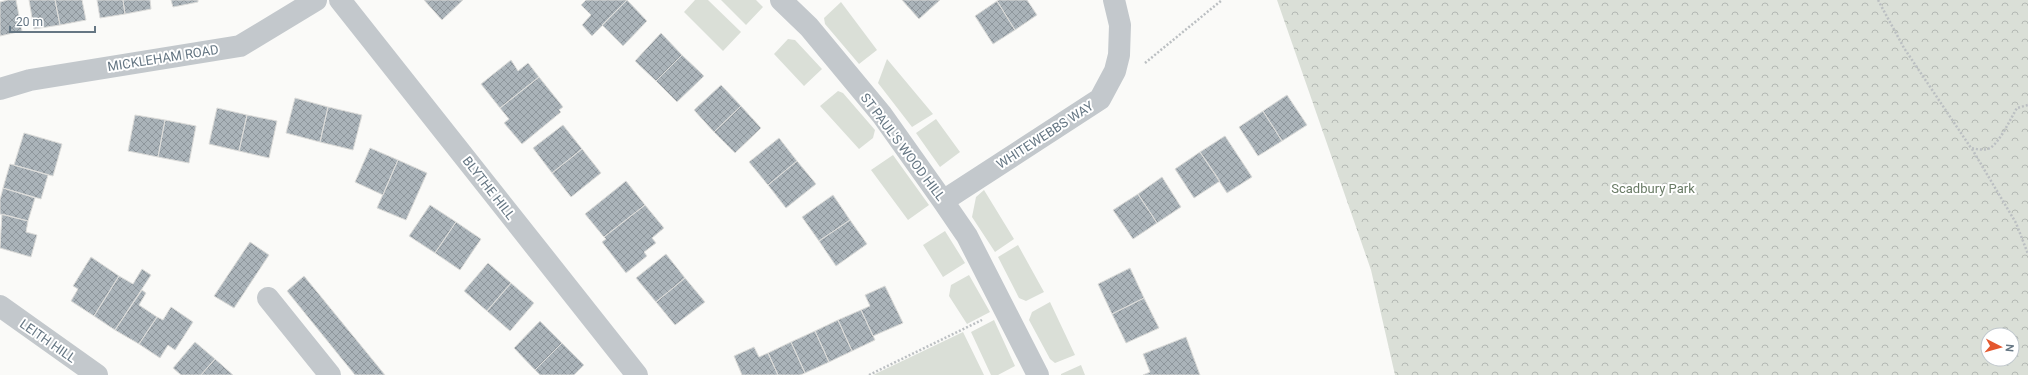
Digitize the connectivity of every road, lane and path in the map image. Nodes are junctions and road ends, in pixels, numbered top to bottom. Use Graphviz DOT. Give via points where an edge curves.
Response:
graph roads {
  1 [pos="316,0"];
  2 [pos="340,0"];
  3 [pos="781,0"];
  4 [pos="1114,0"];
  5 [pos="1222,0"];
  6 [pos="1878,0"];
  7 [pos="1143,65"];
  8 [pos="0,89"];
  9 [pos="2028,105"];
  10 [pos="1971,148"];
  11 [pos="943,201"];
  12 [pos="2028,254"];
  13 [pos="268,298"];
  14 [pos="0,306"];
  15 [pos="1006,309"];
  16 [pos="97,375"];
  17 [pos="330,375"];
  18 [pos="637,375"];
  19 [pos="869,375"];
  20 [pos="1038,375"];
  1 -- 8 [label="street, MICKLEHAM ROAD" via="240,46 30,80"];
  2 -- 18 [label="street, BLYTHE HILL"];
  3 -- 11 [label="street, ST PAUL'S WOOD HILL" via="809,27 882,115"];
  4 -- 11 [label="street, WHITEWEBBS WAY" via="1120,24 1119,55 1115,71 1100,99"];
  5 -- 7 [label="path"];
  6 -- 10 [label="path" via="1904,48"];
  9 -- 10 [label="path" via="2017,108 1990,148"];
  10 -- 12 [label="path" via="2016,223"];
  11 -- 15 [label="street, ST PAUL'S WOOD HILL" via="967,236"];
  13 -- 17 [label="street"];
  14 -- 16 [label="street, LEITH HILL"];
  15 -- 19 [label="path"];
  15 -- 20 [label="street, ST PAUL'S WOOD HILL"];
}
